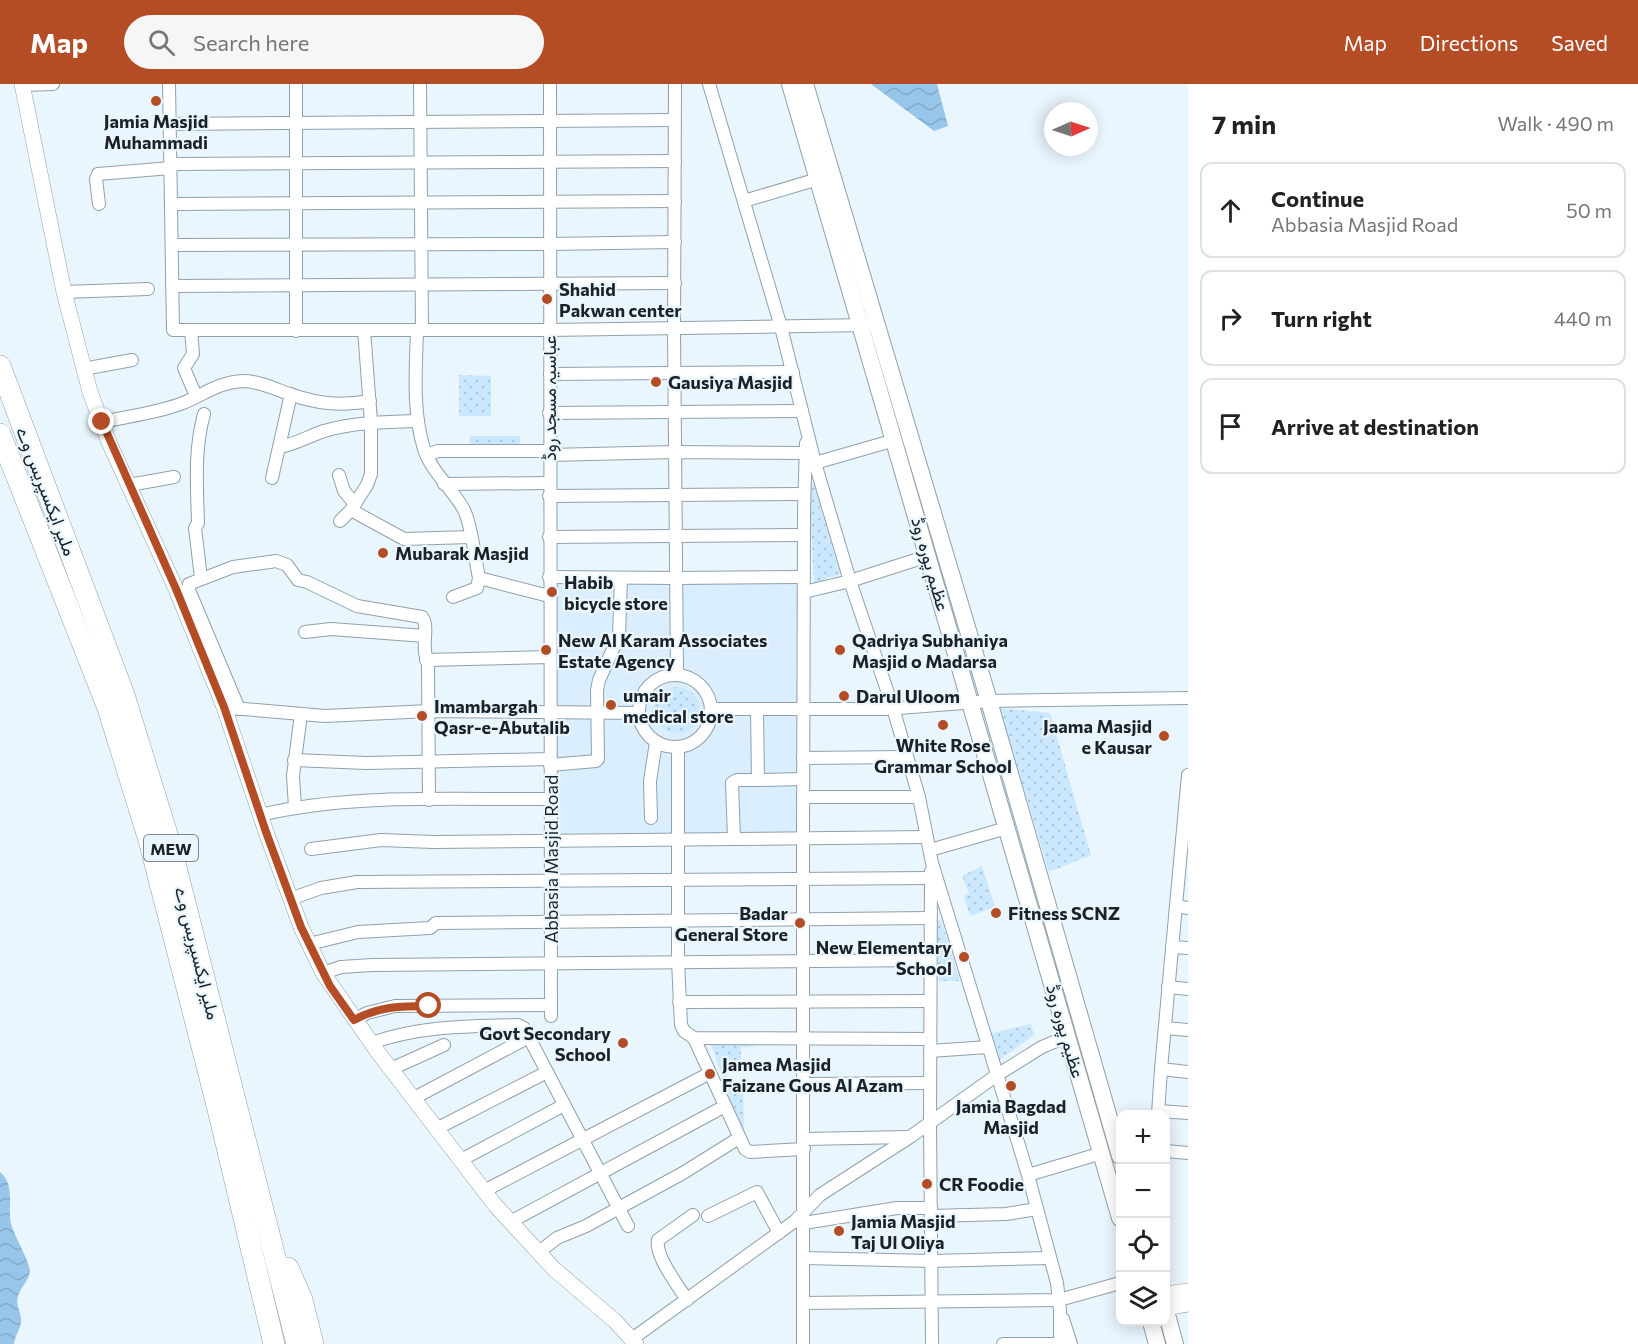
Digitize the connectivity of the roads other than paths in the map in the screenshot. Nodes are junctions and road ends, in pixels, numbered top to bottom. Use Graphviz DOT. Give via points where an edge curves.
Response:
graph roads {
  1 [pos="22,84"];
  2 [pos="53,84"];
  3 [pos="169,84"];
  4 [pos="296,84"];
  5 [pos="420,84"];
  6 [pos="550,84"];
  7 [pos="675,84"];
  8 [pos="709,84"];
  9 [pos="790,84"];
  10 [pos="805,84"];
  11 [pos="550,120"];
  12 [pos="675,120"];
  13 [pos="296,122"];
  14 [pos="421,122"];
  15 [pos="170,124"];
  16 [pos="550,161"];
  17 [pos="675,161"];
  18 [pos="296,162"];
  19 [pos="421,162"];
  20 [pos="171,166"];
  21 [pos="818,178"];
  22 [pos="550,201"];
  23 [pos="675,201"];
  24 [pos="744,201"];
  25 [pos="421,202"];
  26 [pos="296,203"];
  27 [pos="99,204"];
  28 [pos="171,204"];
  29 [pos="675,242"];
  30 [pos="172,244"];
  31 [pos="296,244"];
  32 [pos="550,244"];
  33 [pos="421,245"];
  34 [pos="422,283"];
  35 [pos="550,283"];
  36 [pos="675,283"];
  37 [pos="296,284"];
  38 [pos="172,286"];
  39 [pos="148,289"];
  40 [pos="64,292"];
  41 [pos="869,325"];
  42 [pos="782,327"];
  43 [pos="674,329"];
  44 [pos="191,330"];
  45 [pos="364,330"];
  46 [pos="420,330"];
  47 [pos="550,330"];
  48 [pos="296,331"];
  49 [pos="132,360"];
  50 [pos="0,366"];
  51 [pos="83,369"];
  52 [pos="793,372"];
  53 [pos="674,373"];
  54 [pos="550,374"];
  55 [pos="291,394"];
  56 [pos="196,396"];
  57 [pos="369,401"];
  58 [pos="802,411"];
  59 [pos="675,412"];
  60 [pos="549,413"];
  61 [pos="204,414"];
  62 [pos="418,421"];
  63 [pos="102,422"];
  64 [pos="371,422"];
  65 [pos="806,430"];
  66 [pos="0,434"];
  67 [pos="895,440"];
  68 [pos="280,447"];
  69 [pos="675,452"];
  70 [pos="549,453"];
  71 [pos="806,453"];
  72 [pos="427,455"];
  73 [pos="815,463"];
  74 [pos="339,474"];
  75 [pos="174,477"];
  76 [pos="272,478"];
  77 [pos="444,484"];
  78 [pos="129,485"];
  79 [pos="549,489"];
  80 [pos="804,494"];
  81 [pos="675,496"];
  82 [pos="353,507"];
  83 [pos="340,521"];
  84 [pos="804,535"];
  85 [pos="471,537"];
  86 [pos="549,537"];
  87 [pos="676,537"];
  88 [pos="928,556"];
  89 [pos="549,577"];
  90 [pos="804,577"];
  91 [pos="201,578"];
  92 [pos="479,578"];
  93 [pos="621,578"];
  94 [pos="676,578"];
  95 [pos="850,581"];
  96 [pos="804,592"];
  97 [pos="549,596"];
  98 [pos="453,597"];
  99 [pos="305,632"];
  100 [pos="425,636"];
  101 [pos="550,657"];
  102 [pos="426,660"];
  103 [pos="677,674"];
  104 [pos="1188,698"];
  105 [pos="989,701"];
  106 [pos="970,703"];
  107 [pos="224,707"];
  108 [pos="893,708"];
  109 [pos="239,709"];
  110 [pos="757,709"];
  111 [pos="803,709"];
  112 [pos="712,710"];
  113 [pos="429,711"];
  114 [pos="550,712"];
  115 [pos="596,712"];
  116 [pos="639,712"];
  117 [pos="301,714"];
  118 [pos="656,742"];
  119 [pos="678,748"];
  120 [pos="803,758"];
  121 [pos="906,758"];
  122 [pos="294,760"];
  123 [pos="429,760"];
  124 [pos="550,762"];
  125 [pos="1188,775"];
  126 [pos="803,779"];
  127 [pos="758,780"];
  128 [pos="1188,784"];
  129 [pos="803,797"];
  130 [pos="919,798"];
  131 [pos="550,799"];
  132 [pos="429,800"];
  133 [pos="295,807"];
  134 [pos="260,815"];
  135 [pos="651,818"];
  136 [pos="1186,826"];
  137 [pos="1007,828"];
  138 [pos="927,837"];
  139 [pos="734,838"];
  140 [pos="803,838"];
  141 [pos="678,839"];
  142 [pos="551,840"];
  143 [pos="311,849"];
  144 [pos="930,850"];
  145 [pos="932,863"];
  146 [pos="1184,867"];
  147 [pos="930,878"];
  148 [pos="678,879"];
  149 [pos="803,879"];
  150 [pos="551,880"];
  151 [pos="291,899"];
  152 [pos="1182,907"];
  153 [pos="930,918"];
  154 [pos="803,919"];
  155 [pos="678,920"];
  156 [pos="552,921"];
  157 [pos="309,944"];
  158 [pos="1172,947"];
  159 [pos="1188,948"];
  160 [pos="803,960"];
  161 [pos="930,960"];
  162 [pos="678,961"];
  163 [pos="552,962"];
  164 [pos="323,973"];
  165 [pos="1168,987"];
  166 [pos="1188,989"];
  167 [pos="803,1001"];
  168 [pos="930,1001"];
  169 [pos="679,1002"];
  170 [pos="354,1020"];
  171 [pos="1165,1028"];
  172 [pos="1188,1030"];
  173 [pos="1068,1036"];
  174 [pos="529,1037"];
  175 [pos="694,1038"];
  176 [pos="803,1039"];
  177 [pos="371,1043"];
  178 [pos="444,1045"];
  179 [pos="930,1045"];
  180 [pos="988,1047"];
  181 [pos="391,1069"];
  182 [pos="1161,1069"];
  183 [pos="547,1072"];
  184 [pos="1188,1072"];
  185 [pos="710,1073"];
  186 [pos="997,1075"];
  187 [pos="930,1083"];
  188 [pos="803,1084"];
  189 [pos="414,1098"];
  190 [pos="564,1105"];
  191 [pos="725,1106"];
  192 [pos="1159,1110"];
  193 [pos="1170,1113"];
  194 [pos="1188,1113"];
  195 [pos="930,1124"];
  196 [pos="436,1129"];
  197 [pos="910,1137"];
  198 [pos="739,1138"];
  199 [pos="581,1139"];
  200 [pos="1116,1142"];
  201 [pos="804,1144"];
  202 [pos="1170,1151"];
  203 [pos="1102,1153"];
  204 [pos="1188,1153"];
  205 [pos="461,1161"];
  206 [pos="600,1173"];
  207 [pos="1028,1175"];
  208 [pos="484,1191"];
  209 [pos="1116,1204"];
  210 [pos="260,1205"];
  211 [pos="619,1208"];
  212 [pos="1037,1209"];
  213 [pos="931,1212"];
  214 [pos="693,1215"];
  215 [pos="708,1216"];
  216 [pos="803,1218"];
  217 [pos="510,1222"];
  218 [pos="628,1226"];
  219 [pos="779,1233"];
  220 [pos="539,1252"];
  221 [pos="804,1258"];
  222 [pos="1050,1258"];
  223 [pos="932,1261"];
  224 [pos="1116,1284"];
  225 [pos="1188,1291"];
  226 [pos="1170,1293"];
  227 [pos="687,1300"];
  228 [pos="804,1303"];
  229 [pos="932,1303"];
  230 [pos="1188,1304"];
  231 [pos="1060,1305"];
  232 [pos="1170,1308"];
  233 [pos="1170,1325"];
  234 [pos="1152,1326"];
  235 [pos="634,1341"];
  236 [pos="274,1344"];
  237 [pos="297,1344"];
  238 [pos="313,1344"];
  239 [pos="803,1344"];
  240 [pos="932,1344"];
  241 [pos="1003,1344"];
  242 [pos="1060,1344"];
  243 [pos="1071,1344"];
  244 [pos="1157,1344"];
  245 [pos="1175,1344"];
  1 -- 2 [label="street"];
  1 -- 40 [label="street"];
  3 -- 15 [label="street"];
  4 -- 13 [label="street"];
  5 -- 14 [label="street"];
  6 -- 11 [label="street, عباسیہ مسجد روڈ"];
  7 -- 12 [label="street"];
  8 -- 24 [label="street"];
  9 -- 21 [label="main road, عظیم پورہ روڈ"];
  10 -- 41 [label="main road, عظیم پورہ روڈ"];
  11 -- 12 [label="street"];
  11 -- 14 [label="street"];
  11 -- 16 [label="street, عباسیہ مسجد روڈ"];
  12 -- 17 [label="street"];
  13 -- 14 [label="street"];
  13 -- 15 [label="street"];
  13 -- 18 [label="street"];
  14 -- 19 [label="street"];
  15 -- 20 [label="street"];
  16 -- 17 [label="street"];
  16 -- 19 [label="street"];
  16 -- 22 [label="street, عباسیہ مسجد روڈ"];
  17 -- 23 [label="street"];
  18 -- 19 [label="street"];
  18 -- 20 [label="street"];
  18 -- 26 [label="street"];
  19 -- 25 [label="street"];
  20 -- 27 [label="street" via="98,174"];
  20 -- 28 [label="street"];
  21 -- 24 [label="street"];
  21 -- 41 [label="main road, عظیم پورہ روڈ"];
  22 -- 23 [label="street"];
  22 -- 25 [label="street"];
  22 -- 32 [label="street, عباسیہ مسجد روڈ"];
  23 -- 29 [label="street"];
  24 -- 42 [label="street"];
  25 -- 26 [label="street"];
  25 -- 33 [label="street"];
  26 -- 28 [label="street"];
  26 -- 31 [label="street"];
  28 -- 30 [label="street"];
  29 -- 32 [label="street"];
  29 -- 36 [label="street"];
  30 -- 31 [label="street"];
  30 -- 38 [label="street"];
  31 -- 33 [label="street"];
  31 -- 37 [label="street"];
  32 -- 33 [label="street"];
  32 -- 35 [label="street, عباسیہ مسجد روڈ"];
  33 -- 34 [label="street"];
  34 -- 35 [label="street"];
  34 -- 37 [label="street"];
  34 -- 46 [label="street"];
  35 -- 36 [label="street"];
  35 -- 47 [label="street, عباسیہ مسجد روڈ"];
  36 -- 43 [label="street"];
  37 -- 38 [label="street"];
  37 -- 48 [label="street"];
  38 -- 44 [label="street" via="173,330"];
  39 -- 40 [label="street"];
  40 -- 51 [label="street"];
  41 -- 42 [label="street"];
  41 -- 67 [label="main road, عظیم پورہ روڈ"];
  41 -- 105 [label="main road, عظیم پورہ روڈ"];
  42 -- 43 [label="street"];
  42 -- 52 [label="street"];
  43 -- 47 [label="street"];
  43 -- 53 [label="street"];
  44 -- 48 [label="street"];
  44 -- 56 [label="street" via="192,354 183,368"];
  45 -- 46 [label="street"];
  45 -- 48 [label="street"];
  45 -- 57 [label="street"];
  46 -- 47 [label="street"];
  46 -- 62 [label="street" via="415,382"];
  47 -- 54 [label="street, عباسیہ مسجد روڈ"];
  49 -- 51 [label="street"];
  50 -- 210 [label="highway, ملیر ایکسپریس وے / MEW" via="124,695 170,844"];
  51 -- 63 [label="street"];
  52 -- 53 [label="street"];
  52 -- 58 [label="street"];
  53 -- 54 [label="street"];
  53 -- 59 [label="street"];
  54 -- 60 [label="street, عباسیہ مسجد روڈ"];
  55 -- 56 [label="street" via="246,381 220,385"];
  55 -- 57 [label="street" via="319,403 346,405"];
  55 -- 68 [label="street"];
  56 -- 63 [label="street" via="164,408"];
  57 -- 64 [label="street"];
  58 -- 59 [label="street"];
  58 -- 65 [label="street"];
  59 -- 60 [label="street"];
  59 -- 69 [label="street"];
  60 -- 70 [label="street, عباسیہ مسجد روڈ"];
  61 -- 91 [label="street" via="197,438 196,463 195,528"];
  62 -- 64 [label="street"];
  62 -- 72 [label="street"];
  63 -- 78 [label="street"];
  64 -- 68 [label="street"];
  64 -- 82 [label="street" via="371,474"];
  65 -- 71 [label="street"];
  65 -- 73 [label="street"];
  66 -- 236 [label="highway, ملیر ایکسپریس وے / MEW" via="108,708 148,840"];
  67 -- 73 [label="street"];
  67 -- 88 [label="main road, عظیم پورہ روڈ"];
  68 -- 76 [label="street"];
  69 -- 70 [label="street"];
  69 -- 71 [label="street"];
  69 -- 81 [label="street"];
  70 -- 72 [label="street" via="444,451"];
  70 -- 79 [label="street, عباسیہ مسجد روڈ"];
  71 -- 80 [label="street"];
  72 -- 77 [label="street"];
  73 -- 95 [label="street"];
  74 -- 82 [label="street"];
  75 -- 78 [label="street"];
  77 -- 79 [label="street"];
  77 -- 85 [label="street" via="465,512"];
  78 -- 107 [label="street"];
  79 -- 81 [label="street"];
  79 -- 86 [label="street, عباسیہ مسجد روڈ"];
  80 -- 81 [label="street"];
  80 -- 84 [label="street"];
  81 -- 87 [label="street"];
  82 -- 83 [label="street"];
  82 -- 85 [label="street" via="404,539"];
  84 -- 87 [label="street"];
  84 -- 90 [label="street"];
  85 -- 92 [label="street"];
  86 -- 87 [label="street"];
  86 -- 89 [label="street, عباسیہ مسجد روڈ"];
  87 -- 94 [label="street"];
  88 -- 95 [label="street"];
  88 -- 106 [label="main road, عظیم پورہ روڈ"];
  89 -- 93 [label="street"];
  89 -- 97 [label="street, عباسیہ مسجد روڈ"];
  90 -- 94 [label="street"];
  90 -- 96 [label="street"];
  91 -- 100 [label="street" via="233,567 283,562 298,580 357,606 422,617 426,622"];
  91 -- 109 [label="street" via="189,584 189,590"];
  92 -- 97 [label="street"];
  92 -- 98 [label="street" via="477,588"];
  93 -- 94 [label="street"];
  93 -- 115 [label="street" via="619,636 599,680"];
  94 -- 103 [label="street"];
  95 -- 96 [label="street"];
  95 -- 108 [label="street"];
  96 -- 111 [label="street"];
  97 -- 101 [label="street, عباسیہ مسجد روڈ"];
  99 -- 100 [label="street" via="331,629"];
  100 -- 102 [label="street"];
  101 -- 102 [label="street"];
  101 -- 114 [label="street, عباسیہ مسجد روڈ"];
  102 -- 113 [label="street"];
  103 -- 112 [label="street" via="697,681 705,689"];
  103 -- 116 [label="street" via="654,681 645,690"];
  104 -- 105 [label="street"];
  105 -- 106 [label="street"];
  105 -- 200 [label="main road, عظیم پورہ روڈ"];
  106 -- 108 [label="street"];
  106 -- 137 [label="main road, عظیم پورہ روڈ"];
  107 -- 109 [label="street"];
  107 -- 134 [label="street"];
  108 -- 111 [label="street"];
  108 -- 121 [label="street"];
  109 -- 117 [label="street"];
  110 -- 111 [label="street"];
  110 -- 112 [label="street"];
  110 -- 127 [label="street"];
  111 -- 120 [label="street"];
  112 -- 119 [label="street" via="706,731 699,739"];
  113 -- 114 [label="street"];
  113 -- 117 [label="street"];
  113 -- 123 [label="street"];
  114 -- 115 [label="street"];
  114 -- 124 [label="street, Abbasia Masjid Road"];
  115 -- 116 [label="street"];
  115 -- 124 [label="street" via="598,759"];
  116 -- 118 [label="street" via="641,724"];
  117 -- 122 [label="street"];
  118 -- 119 [label="street"];
  118 -- 135 [label="street" via="650,781"];
  119 -- 141 [label="street"];
  120 -- 121 [label="street"];
  120 -- 126 [label="street"];
  121 -- 130 [label="street"];
  122 -- 123 [label="street"];
  122 -- 133 [label="street"];
  123 -- 124 [label="street"];
  123 -- 132 [label="street"];
  124 -- 131 [label="street, Abbasia Masjid Road"];
  125 -- 128 [label="street"];
  126 -- 127 [label="street"];
  126 -- 129 [label="street"];
  127 -- 139 [label="street" via="732,783"];
  128 -- 136 [label="street"];
  129 -- 130 [label="street"];
  129 -- 140 [label="street"];
  130 -- 138 [label="street"];
  131 -- 132 [label="street"];
  131 -- 142 [label="street, Abbasia Masjid Road"];
  132 -- 133 [label="street"];
  133 -- 134 [label="street"];
  134 -- 151 [label="street"];
  136 -- 146 [label="street"];
  137 -- 144 [label="street"];
  137 -- 173 [label="main road, عظیم پورہ روڈ"];
  138 -- 140 [label="street"];
  138 -- 144 [label="street"];
  139 -- 140 [label="street"];
  139 -- 141 [label="street"];
  140 -- 149 [label="street"];
  141 -- 142 [label="street"];
  141 -- 148 [label="street"];
  142 -- 143 [label="street" via="381,840"];
  142 -- 150 [label="street, Abbasia Masjid Road"];
  144 -- 145 [label="street"];
  145 -- 147 [label="street"];
  145 -- 180 [label="street"];
  146 -- 152 [label="street"];
  147 -- 149 [label="street"];
  147 -- 153 [label="street"];
  148 -- 149 [label="street"];
  148 -- 150 [label="street"];
  148 -- 155 [label="street"];
  149 -- 154 [label="street"];
  150 -- 151 [label="street" via="357,882 321,888"];
  150 -- 156 [label="street, Abbasia Masjid Road"];
  151 -- 157 [label="street"];
  152 -- 158 [label="street"];
  153 -- 154 [label="street"];
  153 -- 161 [label="street"];
  154 -- 155 [label="street"];
  154 -- 160 [label="street"];
  155 -- 156 [label="street"];
  155 -- 162 [label="street"];
  156 -- 157 [label="street" via="436,923 430,928 358,932"];
  156 -- 163 [label="street, Abbasia Masjid Road"];
  157 -- 164 [label="street"];
  158 -- 159 [label="street"];
  158 -- 165 [label="street"];
  160 -- 161 [label="street"];
  160 -- 162 [label="street"];
  160 -- 167 [label="street"];
  161 -- 168 [label="street"];
  162 -- 163 [label="street"];
  162 -- 169 [label="street"];
  163 -- 164 [label="street" via="372,965"];
  163 -- 170 [label="street, Abbasia Masjid Road" via="551,1011 395,1006"];
  164 -- 170 [label="street"];
  165 -- 166 [label="street"];
  165 -- 171 [label="street"];
  167 -- 168 [label="street"];
  167 -- 169 [label="street"];
  167 -- 176 [label="street"];
  168 -- 179 [label="street"];
  169 -- 175 [label="street" via="681,1026"];
  170 -- 177 [label="street"];
  171 -- 172 [label="street"];
  171 -- 182 [label="street"];
  173 -- 186 [label="street"];
  173 -- 203 [label="main road, عظیم پورہ روڈ"];
  174 -- 177 [label="street" via="518,1025 461,1026 407,1032"];
  174 -- 183 [label="street"];
  174 -- 189 [label="street"];
  175 -- 176 [label="street"];
  175 -- 185 [label="street"];
  176 -- 179 [label="street"];
  176 -- 188 [label="street"];
  177 -- 181 [label="street"];
  178 -- 181 [label="street"];
  179 -- 180 [label="street"];
  179 -- 187 [label="street"];
  180 -- 186 [label="street"];
  181 -- 189 [label="street"];
  182 -- 184 [label="street"];
  182 -- 192 [label="street"];
  183 -- 190 [label="street"];
  183 -- 196 [label="street"];
  185 -- 191 [label="street"];
  185 -- 199 [label="street"];
  186 -- 195 [label="street"];
  186 -- 207 [label="street"];
  187 -- 188 [label="street"];
  187 -- 195 [label="street"];
  188 -- 201 [label="street"];
  189 -- 196 [label="street"];
  190 -- 199 [label="street"];
  190 -- 205 [label="street"];
  191 -- 198 [label="street"];
  191 -- 206 [label="street"];
  193 -- 194 [label="street"];
  195 -- 197 [label="street"];
  195 -- 213 [label="street"];
  196 -- 205 [label="street"];
  197 -- 201 [label="street"];
  197 -- 216 [label="street" via="820,1195"];
  198 -- 201 [label="street" via="750,1152"];
  198 -- 211 [label="street"];
  199 -- 206 [label="street"];
  199 -- 208 [label="street"];
  201 -- 216 [label="street"];
  202 -- 204 [label="street"];
  203 -- 207 [label="street"];
  203 -- 209 [label="main road, عظیم پورہ روڈ"];
  205 -- 208 [label="street"];
  206 -- 211 [label="street"];
  206 -- 217 [label="street"];
  207 -- 212 [label="street"];
  208 -- 217 [label="street"];
  210 -- 237 [label="highway, ملیر ایکسپریس وے / MEW"];
  210 -- 238 [label="highway" via="302,1300"];
  211 -- 218 [label="street"];
  211 -- 220 [label="street" via="557,1238"];
  212 -- 213 [label="street" via="1006,1214"];
  212 -- 222 [label="street"];
  213 -- 216 [label="street" via="897,1208"];
  213 -- 223 [label="street"];
  214 -- 227 [label="street" via="657,1244"];
  215 -- 219 [label="street" via="757,1192"];
  216 -- 219 [label="street"];
  216 -- 221 [label="street"];
  217 -- 220 [label="street"];
  219 -- 227 [label="street"];
  220 -- 235 [label="street"];
  221 -- 223 [label="street"];
  221 -- 228 [label="street"];
  222 -- 223 [label="street"];
  222 -- 231 [label="street"];
  223 -- 229 [label="street"];
  224 -- 231 [label="street"];
  225 -- 226 [label="street"];
  227 -- 235 [label="street"];
  228 -- 229 [label="street"];
  228 -- 239 [label="street"];
  229 -- 231 [label="street"];
  229 -- 240 [label="street"];
  230 -- 232 [label="street"];
  231 -- 242 [label="street"];
  231 -- 243 [label="street"];
  233 -- 245 [label="main road"];
  234 -- 244 [label="main road"];
  241 -- 242 [label="street"];
}
